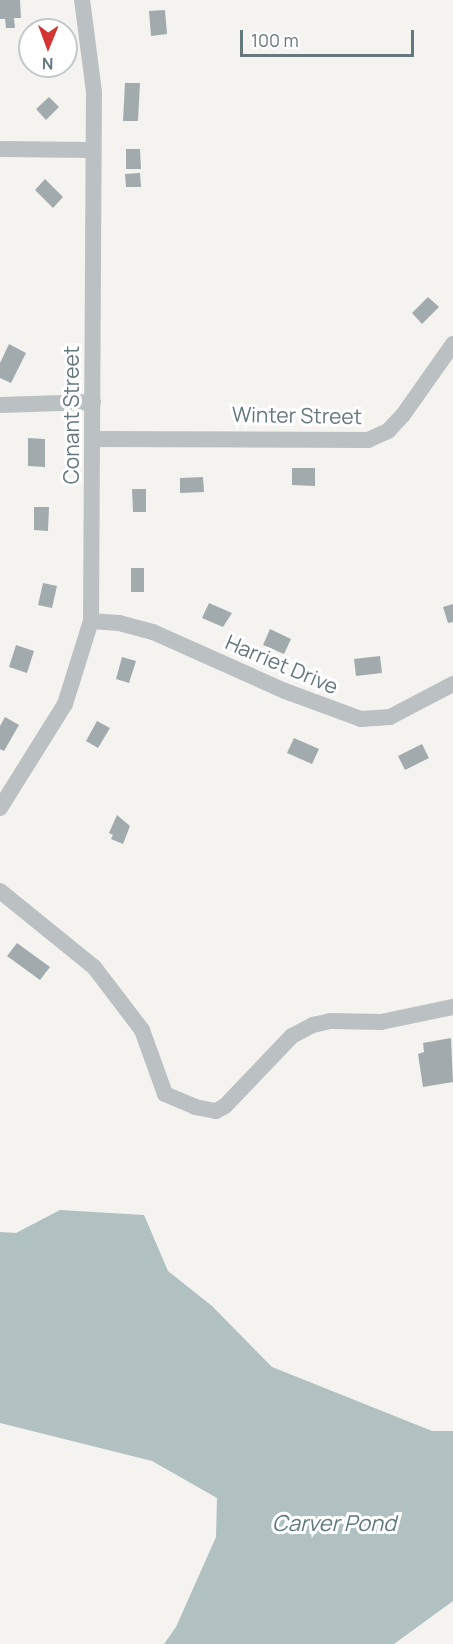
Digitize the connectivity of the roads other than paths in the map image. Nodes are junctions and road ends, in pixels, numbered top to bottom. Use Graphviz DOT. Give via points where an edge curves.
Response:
graph roads {
  1 [pos="82,0"];
  2 [pos="0,149"];
  3 [pos="93,150"];
  4 [pos="453,344"];
  5 [pos="93,402"];
  6 [pos="0,405"];
  7 [pos="94,439"];
  8 [pos="91,621"];
  9 [pos="453,684"];
  10 [pos="0,808"];
  11 [pos="0,891"];
  12 [pos="453,1007"];
  1 -- 3 [label="street, Conant Street" via="93,64"];
  2 -- 3 [label="street"];
  3 -- 5 [label="street, Conant Street"];
  4 -- 7 [label="street, Winter Street" via="403,415 388,431 367,440"];
  5 -- 6 [label="street"];
  5 -- 7 [label="street, Conant Street"];
  7 -- 8 [label="street, Conant Street"];
  8 -- 9 [label="street, Harriet Drive" via="153,632 285,691 361,719 390,717"];
  8 -- 10 [label="street, Conant Street" via="65,704"];
  11 -- 12 [label="street" via="94,967 142,1030 165,1094 195,1107 216,1111 225,1106 292,1036 313,1025 331,1021 381,1022"];
}
